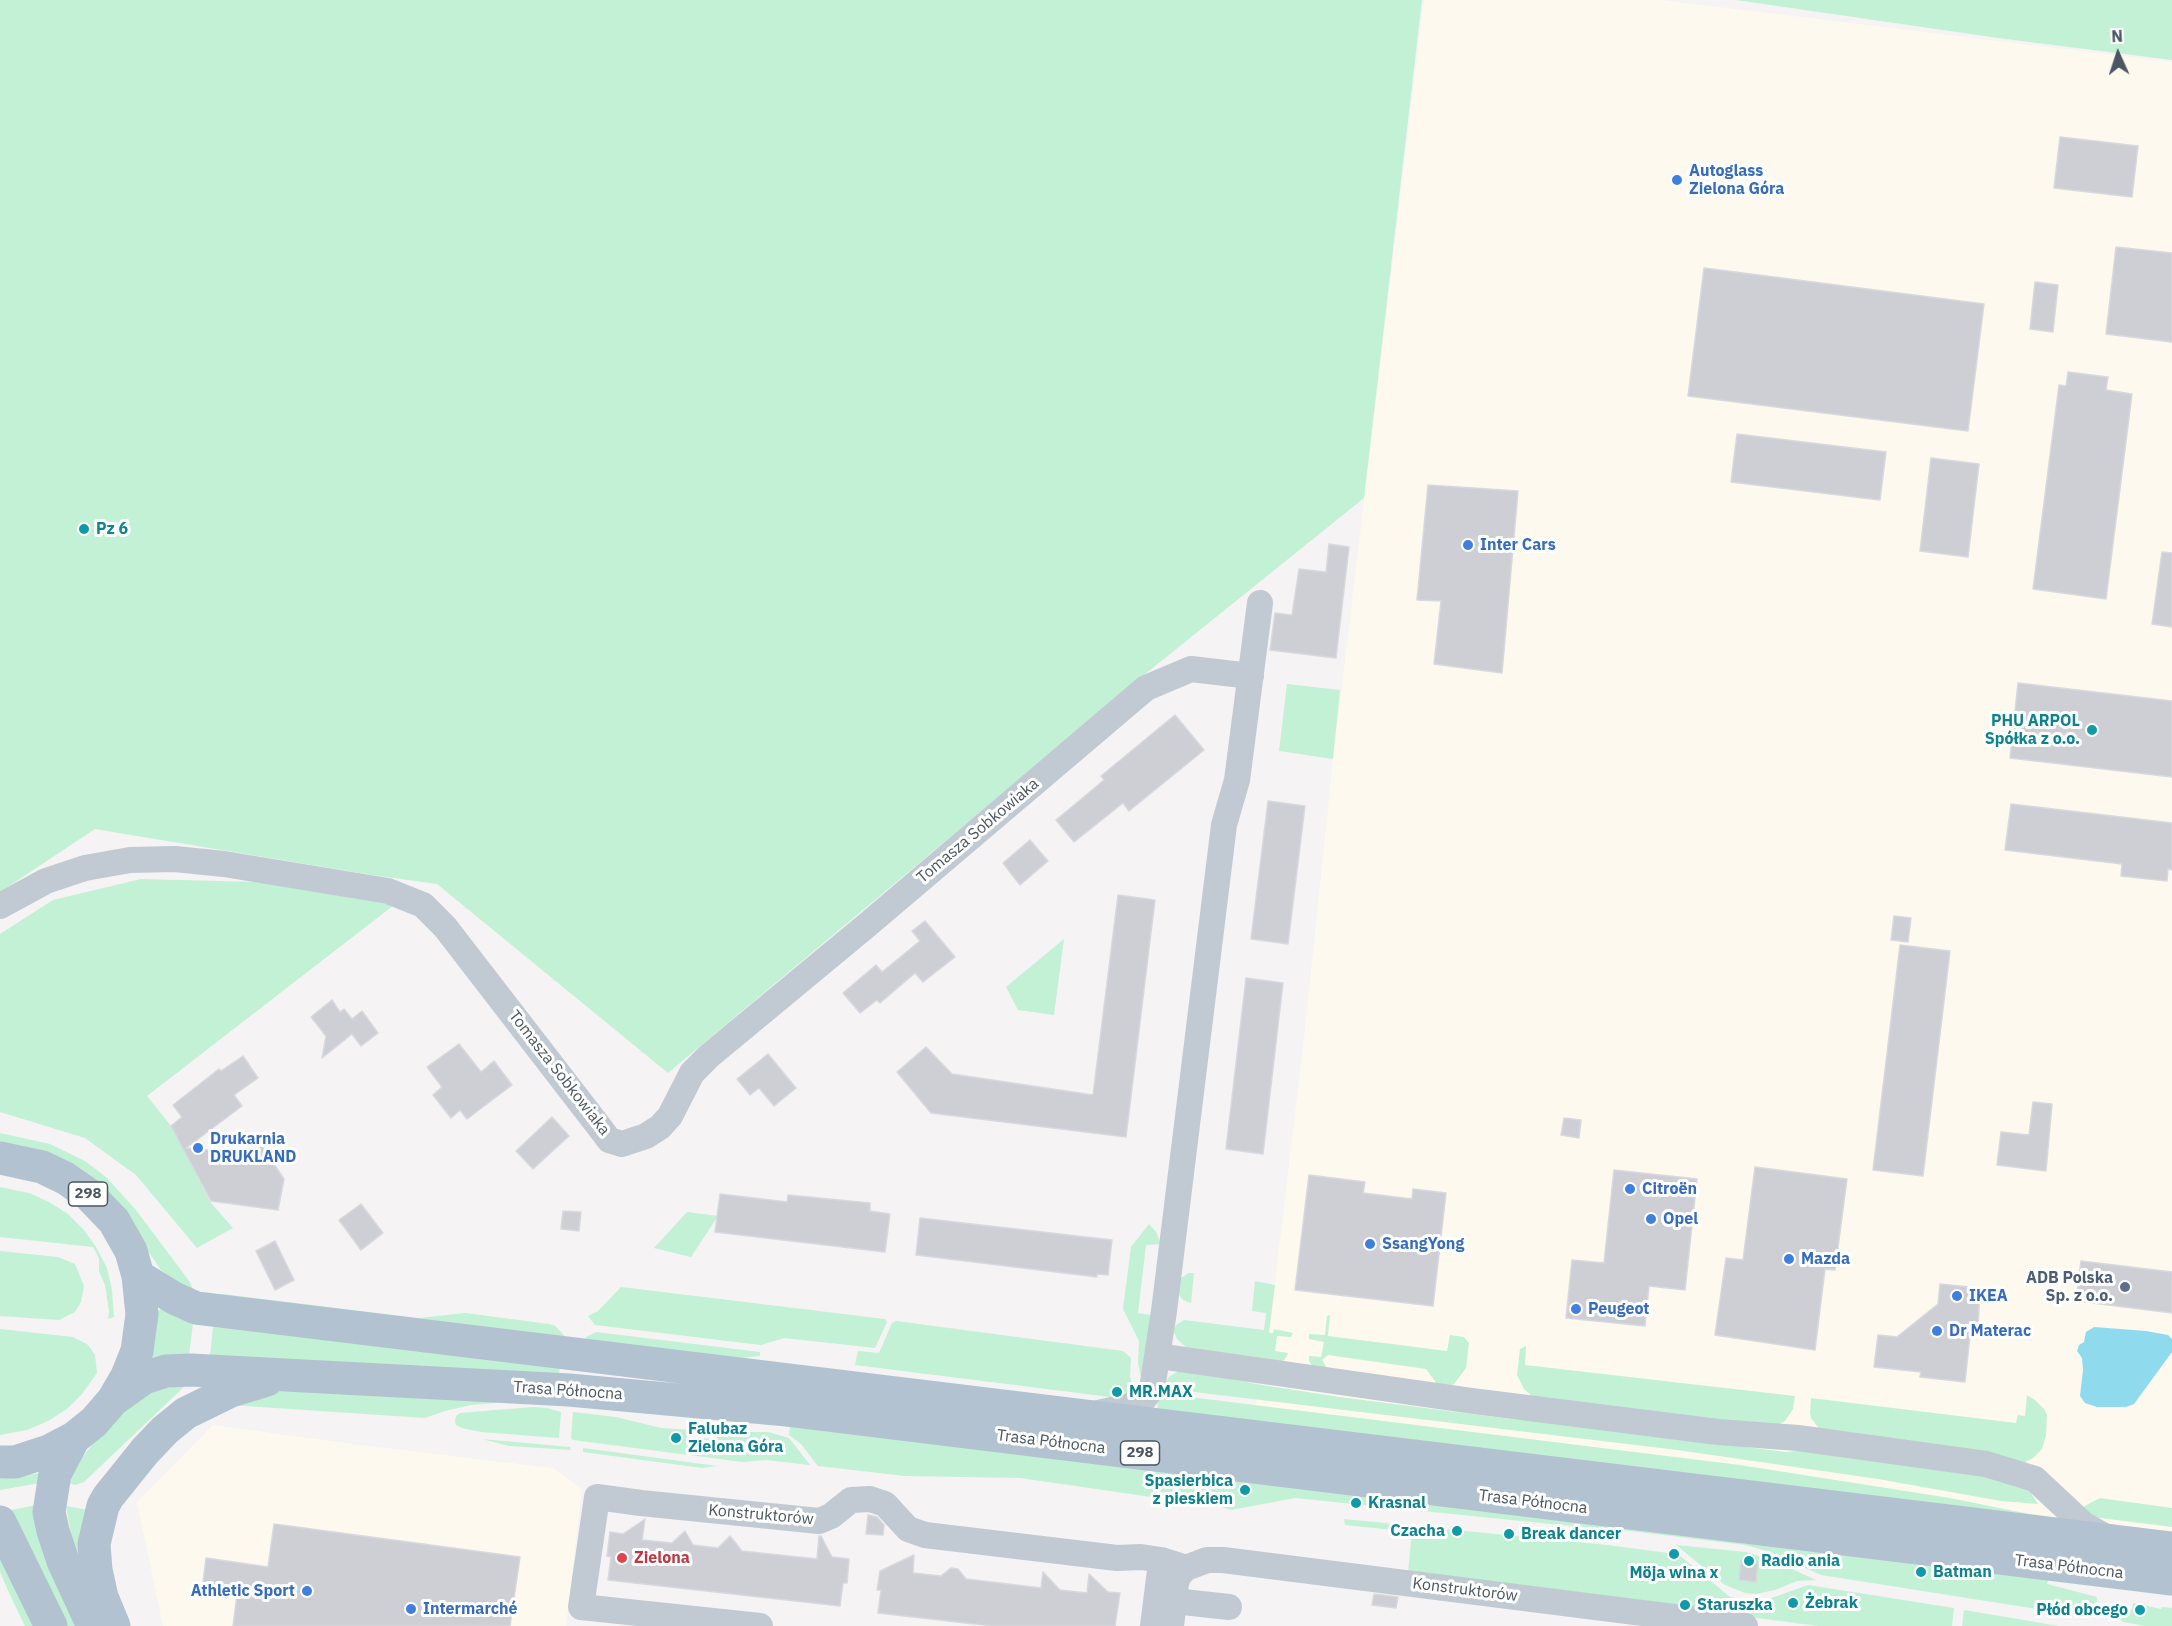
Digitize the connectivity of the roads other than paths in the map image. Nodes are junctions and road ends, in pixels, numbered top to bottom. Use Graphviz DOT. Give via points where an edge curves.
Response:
graph roads {
  1 [pos="1260,603"];
  2 [pos="1251,676"];
  3 [pos="0,906"];
  4 [pos="0,1158"];
  5 [pos="138,1275"];
  6 [pos="1158,1356"];
  7 [pos="294,1375"];
  8 [pos="113,1400"];
  9 [pos="1086,1415"];
  10 [pos="74,1438"];
  11 [pos="0,1462"];
  12 [pos="0,1522"];
  13 [pos="2115,1541"];
  14 [pos="2172,1548"];
  15 [pos="1161,1560"];
  16 [pos="1186,1568"];
  17 [pos="2172,1579"];
  18 [pos="1229,1607"];
  19 [pos="1172,1614"];
  20 [pos="607,1618"];
  21 [pos="51,1626"];
  22 [pos="93,1626"];
  23 [pos="114,1626"];
  24 [pos="760,1626"];
  25 [pos="1153,1626"];
  26 [pos="1745,1626"];
  1 -- 2 [label="street"];
  2 -- 3 [label="street, Tomasza Sobkowiaka" via="1191,669 1146,688 709,1056 692,1073 660,1127 622,1144 609,1140 446,927 423,905 388,891 224,864 130,860 85,868 46,881"];
  2 -- 6 [label="street" via="1237,780 1224,825"];
  4 -- 5 [label="main road, 298" via="42,1167 88,1194 114,1221 131,1251"];
  5 -- 8 [label="main road, 298" via="142,1314 137,1351"];
  5 -- 9 [label="main road, Trasa Północna / 298" via="196,1308"];
  6 -- 9 [label="street" via="1152,1389 1144,1399 1130,1406"];
  6 -- 13 [label="street, Trasa Północna" via="1473,1401 1986,1464 2035,1479 2083,1524"];
  7 -- 8 [label="main road, Trasa Północna / 298" via="166,1371 144,1378"];
  7 -- 17 [label="main road, Trasa Północna / 298" via="569,1390 787,1410"];
  7 -- 23 [label="main road" via="231,1391 186,1413 165,1430 115,1486 103,1506 94,1544 102,1597"];
  8 -- 10 [label="main road, 298"];
  9 -- 13 [label="main road, Trasa Północna / 298"];
  10 -- 11 [label="main road, 298" via="49,1451 15,1462"];
  10 -- 22 [label="main road" via="55,1474 49,1512 63,1561"];
  12 -- 21 [label="main road"];
  13 -- 14 [label="main road, Trasa Północna / 298"];
  15 -- 16 [label="street, Konstruktorów"];
  15 -- 20 [label="street, Konstruktorów" via="925,1536 908,1530 885,1504 870,1499 851,1500 819,1521 597,1497 581,1607"];
  15 -- 25 [label="street"];
  16 -- 19 [label="street" via="1176,1583"];
  16 -- 26 [label="street, Konstruktorów" via="1207,1560 1223,1560"];
  18 -- 19 [label="street"];
  20 -- 24 [label="street, Konstruktorów"];
}
